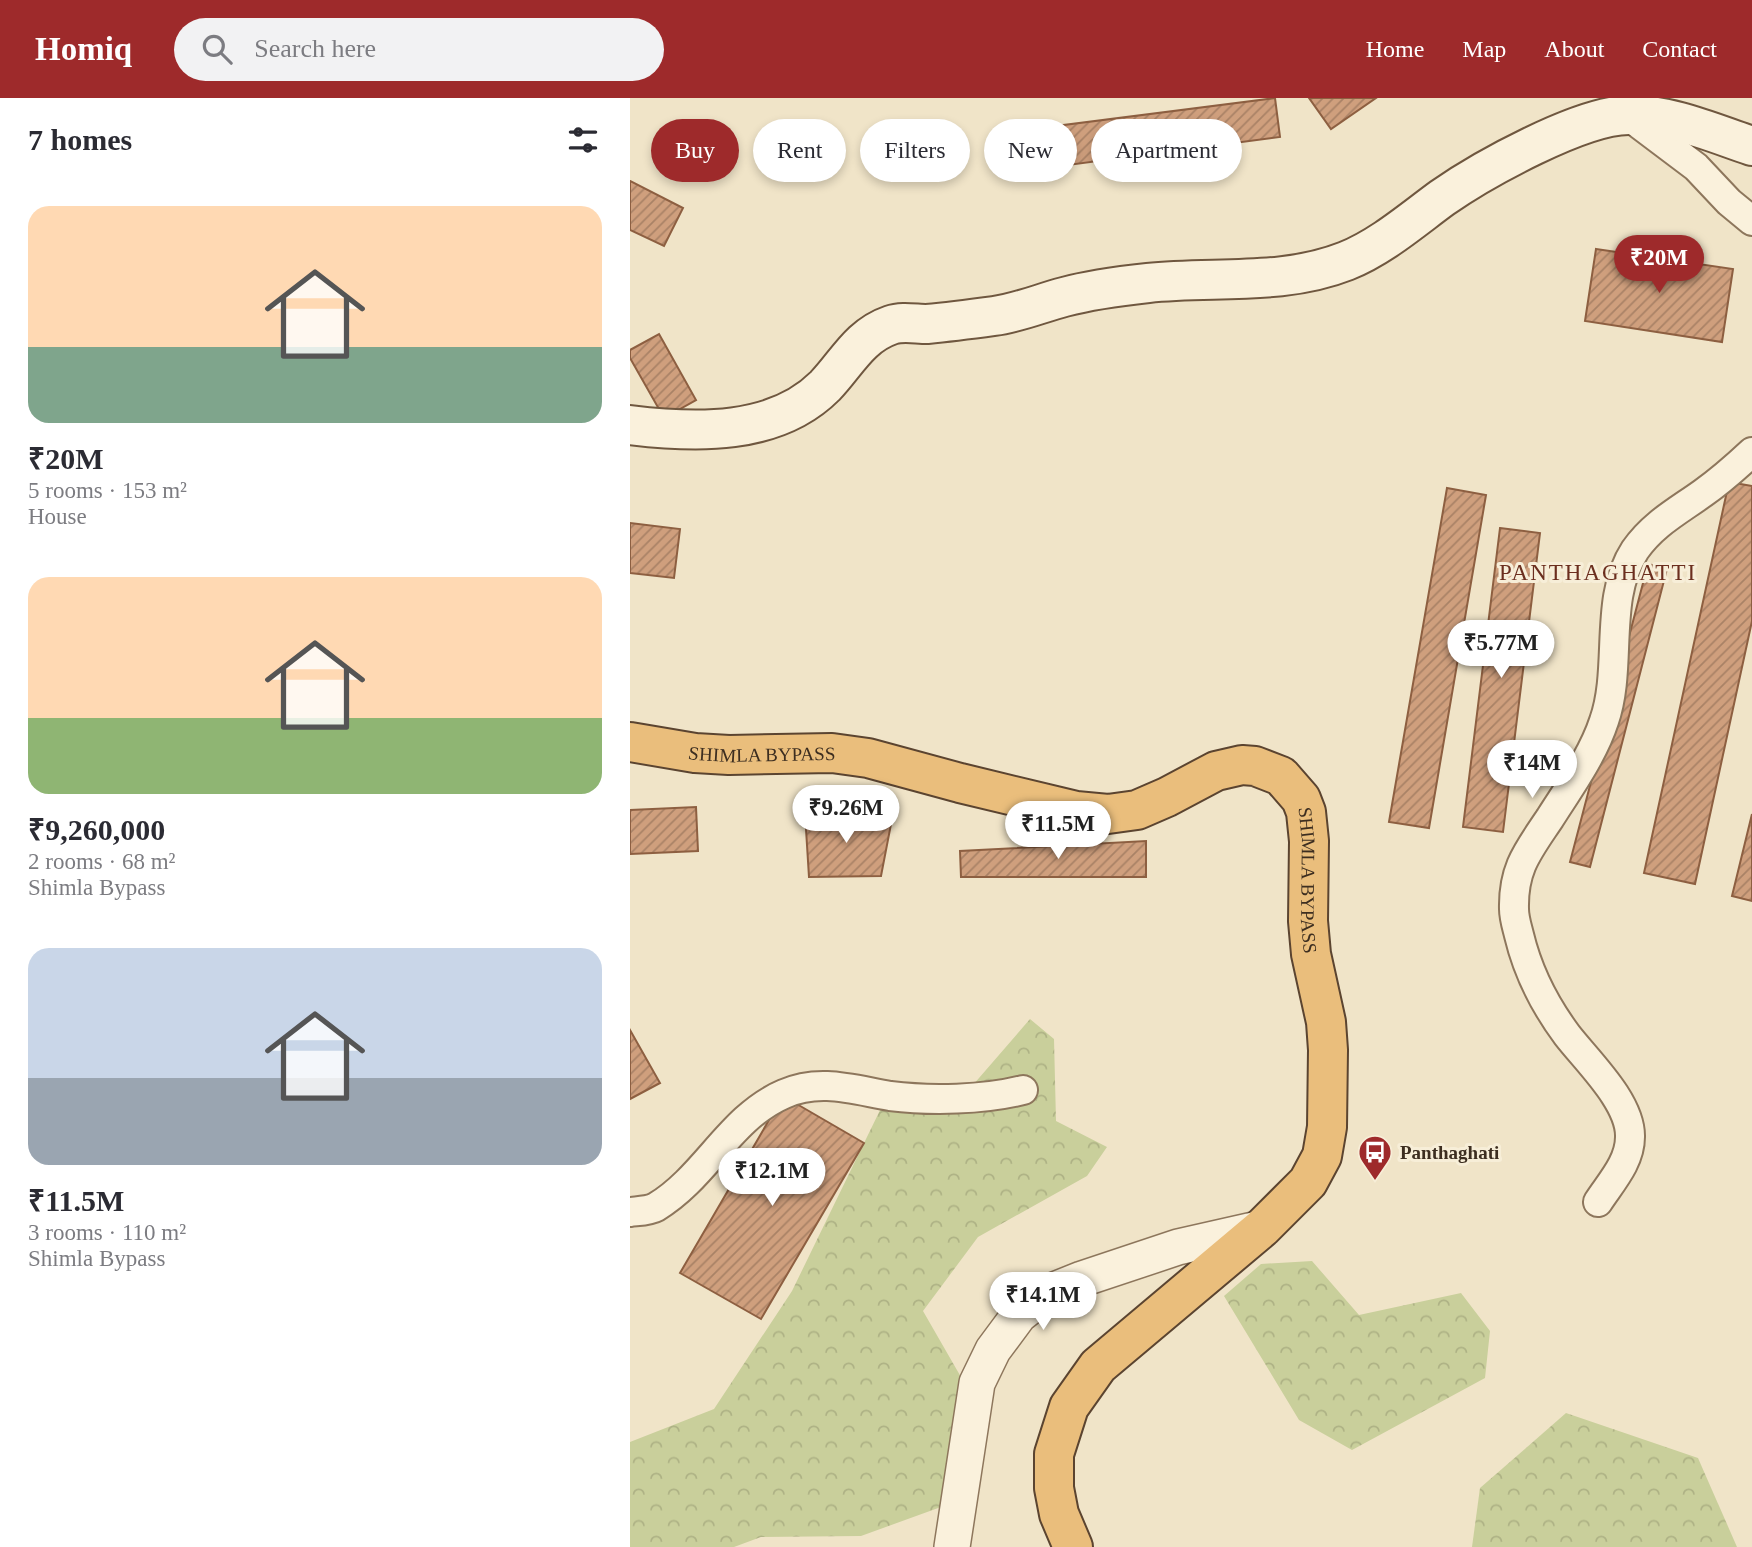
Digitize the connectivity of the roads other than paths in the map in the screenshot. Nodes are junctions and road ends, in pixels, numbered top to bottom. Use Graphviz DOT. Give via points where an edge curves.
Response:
graph roads {
  1 [pos="1626,114"];
  2 [pos="1752,146"];
  3 [pos="1752,221"];
  4 [pos="630,425"];
  5 [pos="1752,452"];
  6 [pos="630,742"];
  7 [pos="1023,1090"];
  8 [pos="1598,1202"];
  9 [pos="630,1212"];
  10 [pos="1262,1228"];
  11 [pos="952,1547"];
  12 [pos="1073,1547"];
  1 -- 2 [label="main road" via="1660,117"];
  1 -- 3 [label="street" via="1696,167"];
  1 -- 4 [label="main road" via="1575,127 1462,184 1380,244 1347,261 1258,278 1148,283 1067,296 996,316 894,324 857,346 826,385 787,414 723,428 675,430"];
  5 -- 8 [label="street" via="1652,529 1629,561 1618,593 1613,687 1604,723 1527,849 1515,880 1514,912 1525,960 1542,998 1612,1090 1629,1123 1625,1161"];
  6 -- 10 [label="highway, SHIMLA BYPASS" via="695,753 832,753 868,758 1076,811 1108,814 1137,810 1216,771 1242,765 1281,776 1306,812 1308,921 1326,1022 1328,1127 1322,1156 1308,1182"];
  7 -- 9 [label="street" via="995,1098 892,1096 839,1086 815,1086 785,1094 752,1113 697,1173 654,1209"];
  10 -- 11 [label="street" via="1178,1247 1082,1279 1047,1293 1019,1315 976,1383"];
  10 -- 12 [label="highway, SHIMLA BYPASS" via="1098,1366 1069,1407 1054,1454 1054,1488"];
}
